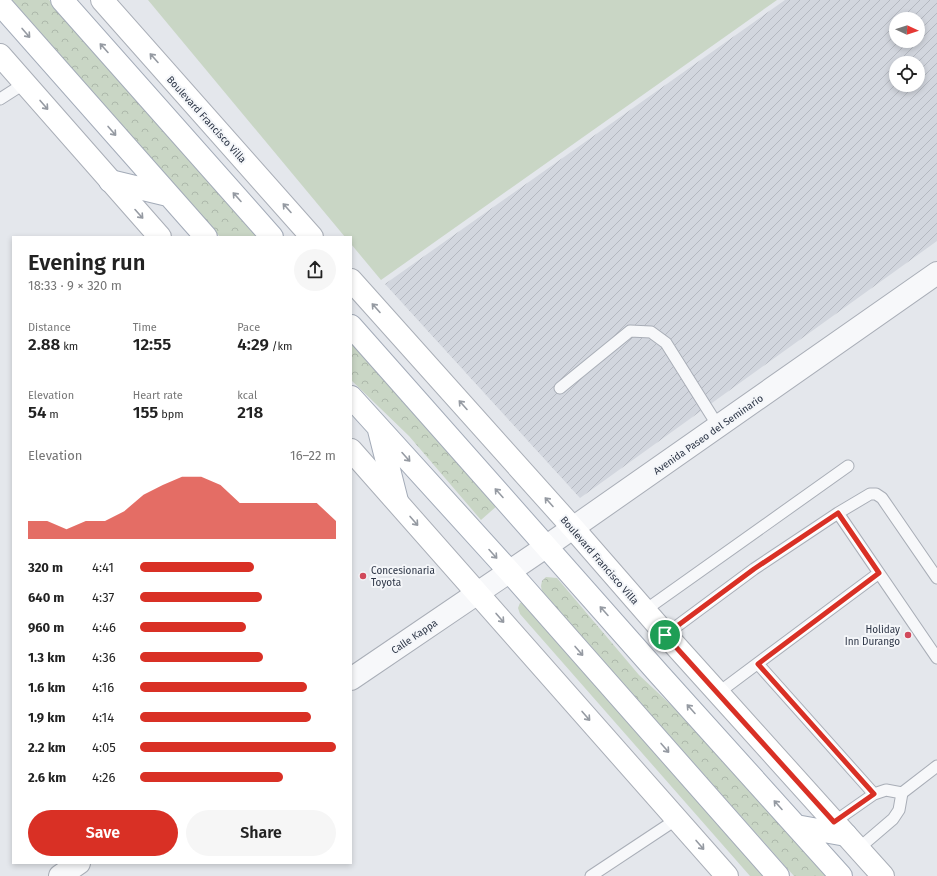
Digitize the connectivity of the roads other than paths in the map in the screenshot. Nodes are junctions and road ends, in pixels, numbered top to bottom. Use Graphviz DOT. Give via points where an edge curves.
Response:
graph roads {
  1 [pos="62,0"];
  2 [pos="102,0"];
  3 [pos="0,4"];
  4 [pos="0,55"];
  5 [pos="25,83"];
  6 [pos="0,99"];
  7 [pos="110,181"];
  8 [pos="168,195"];
  9 [pos="159,236"];
  10 [pos="205,236"];
  11 [pos="271,236"];
  12 [pos="311,236"];
  13 [pos="937,273"];
  14 [pos="352,281"];
  15 [pos="352,327"];
  16 [pos="560,388"];
  17 [pos="352,399"];
  18 [pos="718,426"];
  19 [pos="378,427"];
  20 [pos="352,451"];
  21 [pos="848,466"];
  22 [pos="397,501"];
  23 [pos="838,513"];
  24 [pos="573,528"];
  25 [pos="546,546"];
  26 [pos="509,571"];
  27 [pos="879,573"];
  28 [pos="937,578"];
  29 [pos="478,593"];
  30 [pos="644,611"];
  31 [pos="665,635"];
  32 [pos="937,658"];
  33 [pos="758,664"];
  34 [pos="352,678"];
  35 [pos="718,694"];
  36 [pos="937,766"];
  37 [pos="902,793"];
  38 [pos="874,794"];
  39 [pos="677,819"];
  40 [pos="796,826"];
  41 [pos="846,835"];
  42 [pos="78,864"];
  43 [pos="60,876"];
  44 [pos="591,876"];
  45 [pos="727,876"];
  46 [pos="778,876"];
  47 [pos="841,876"];
  48 [pos="883,876"];
  11 -- 1 [label="main road, one-way"];
  12 -- 2 [label="main road, Boulevard Francisco Villa, one-way"];
  3 -- 8 [label="main road, one-way"];
  4 -- 5 [label="main road"];
  5 -- 6 [label="lane"];
  5 -- 7 [label="main road, one-way"];
  7 -- 8 [label="main road"];
  7 -- 9 [label="main road, one-way"];
  8 -- 10 [label="main road"];
  13 -- 18 [label="street, Avenida Paseo del Seminario"];
  24 -- 14 [label="main road, Boulevard Francisco Villa, one-way"];
  25 -- 15 [label="main road, one-way"];
  16 -- 18 [label="lane" via="630,331 651,332 666,343"];
  17 -- 19 [label="main road"];
  18 -- 24 [label="street, Avenida Paseo del Seminario"];
  19 -- 22 [label="main road"];
  19 -- 26 [label="main road, one-way"];
  20 -- 22 [label="main road"];
  21 -- 30 [label="lane"];
  22 -- 29 [label="main road, one-way"];
  23 -- 27 [label="lane"];
  23 -- 28 [label="lane" via="870,494 876,494 882,498"];
  23 -- 31 [label="lane" via="754,569"];
  24 -- 25 [label="street, Avenida Paseo del Seminario"];
  24 -- 30 [label="main road, Boulevard Francisco Villa"];
  25 -- 26 [label="street, Avenida Paseo del Seminario"];
  40 -- 25 [label="main road, one-way"];
  26 -- 29 [label="street, Avenida Paseo del Seminario"];
  26 -- 46 [label="main road, one-way"];
  27 -- 32 [label="lane"];
  27 -- 33 [label="lane"];
  29 -- 34 [label="street, Calle Kappa"];
  29 -- 39 [label="main road, one-way"];
  30 -- 31 [label="main road, Boulevard Francisco Villa"];
  31 -- 35 [label="main road, Boulevard Francisco Villa"];
  33 -- 35 [label="lane"];
  33 -- 38 [label="lane"];
  35 -- 41 [label="main road, Boulevard Francisco Villa"];
  36 -- 37 [label="lane"];
  37 -- 38 [label="lane" via="886,790"];
  37 -- 41 [label="lane" via="900,810 893,819"];
  38 -- 41 [label="lane"];
  39 -- 44 [label="lane"];
  39 -- 45 [label="main road, one-way"];
  40 -- 41 [label="main road"];
  40 -- 47 [label="main road"];
  41 -- 48 [label="main road, Boulevard Francisco Villa"];
  42 -- 43 [label="street"];
}
